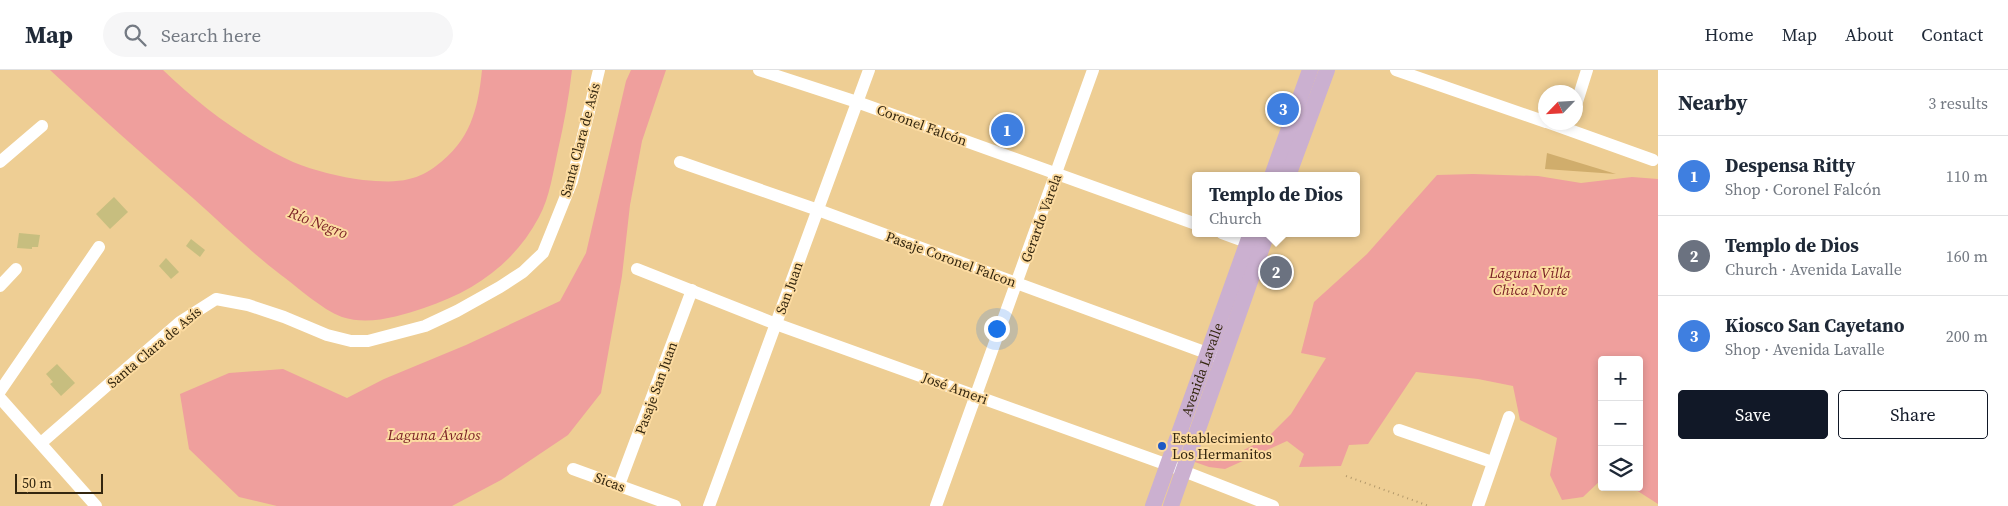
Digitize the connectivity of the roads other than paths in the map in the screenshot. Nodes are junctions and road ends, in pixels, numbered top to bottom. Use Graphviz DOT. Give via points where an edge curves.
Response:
graph roads {
  1 [pos="599,70"];
  2 [pos="759,70"];
  3 [pos="869,70"];
  4 [pos="1093,70"];
  5 [pos="1310,70"];
  6 [pos="1327,70"];
  7 [pos="1396,70"];
  8 [pos="1587,70"];
  9 [pos="1582,85"];
  10 [pos="857,102"];
  11 [pos="1538,119"];
  12 [pos="42,126"];
  13 [pos="1578,130"];
  14 [pos="1653,160"];
  15 [pos="0,162"];
  16 [pos="680,162"];
  17 [pos="1273,172"];
  18 [pos="1289,172"];
  19 [pos="1056,173"];
  20 [pos="818,210"];
  21 [pos="1192,223"];
  22 [pos="1257,239"];
  23 [pos="100,247"];
  24 [pos="16,269"];
  25 [pos="637,269"];
  26 [pos="1017,284"];
  27 [pos="0,286"];
  28 [pos="692,290"];
  29 [pos="776,324"];
  30 [pos="1215,356"];
  31 [pos="0,391"];
  32 [pos="976,396"];
  33 [pos="0,398"];
  34 [pos="1509,417"];
  35 [pos="1399,430"];
  36 [pos="41,443"];
  37 [pos="1492,462"];
  38 [pos="1168,465"];
  39 [pos="573,468"];
  40 [pos="1183,472"];
  41 [pos="619,486"];
  42 [pos="96,506"];
  43 [pos="676,506"];
  44 [pos="709,506"];
  45 [pos="936,506"];
  46 [pos="1153,506"];
  47 [pos="1171,506"];
  48 [pos="1273,506"];
  49 [pos="1478,506"];
  1 -- 36 [label="street, Santa Clara de Asís" via="572,181 543,253 523,272 425,326 368,341 327,335 248,305 216,299 180,322"];
  2 -- 10 [label="street, Coronel Falcón"];
  3 -- 10 [label="street, San Juan"];
  4 -- 19 [label="street, Gerardo Varela"];
  5 -- 17 [label="main road"];
  6 -- 18 [label="main road"];
  7 -- 11 [label="street"];
  8 -- 9 [label="street"];
  10 -- 19 [label="street, Coronel Falcón"];
  10 -- 20 [label="street, San Juan"];
  12 -- 15 [label="street"];
  13 -- 14 [label="street"];
  16 -- 20 [label="street, Pasaje Coronel Falcon"];
  19 -- 21 [label="street, Coronel Falcón"];
  19 -- 26 [label="street, Gerardo Varela"];
  20 -- 26 [label="street, Pasaje Coronel Falcon"];
  20 -- 29 [label="street, San Juan"];
  22 -- 30 [label="main road, Avenida Lavalle"];
  23 -- 31 [label="street"];
  24 -- 27 [label="street"];
  25 -- 28 [label="street, José Ameri"];
  26 -- 30 [label="street, Pasaje Coronel Falcon"];
  26 -- 32 [label="street, Gerardo Varela"];
  28 -- 29 [label="street, José Ameri"];
  28 -- 41 [label="street, Pasaje San Juan"];
  29 -- 32 [label="street, José Ameri"];
  29 -- 44 [label="street, San Juan"];
  30 -- 38 [label="main road, Avenida Lavalle"];
  30 -- 40 [label="main road, Avenida Lavalle"];
  32 -- 38 [label="street, José Ameri"];
  32 -- 45 [label="street, Gerardo Varela"];
  33 -- 36 [label="street"];
  34 -- 37 [label="street"];
  35 -- 37 [label="street"];
  36 -- 42 [label="street"];
  37 -- 49 [label="street"];
  38 -- 40 [label="street, José Ameri"];
  38 -- 46 [label="main road, Avenida Lavalle"];
  39 -- 41 [label="street, Sicas"];
  40 -- 47 [label="main road, Avenida Lavalle"];
  40 -- 48 [label="street, José Ameri"];
  41 -- 43 [label="street, Sicas"];
}
